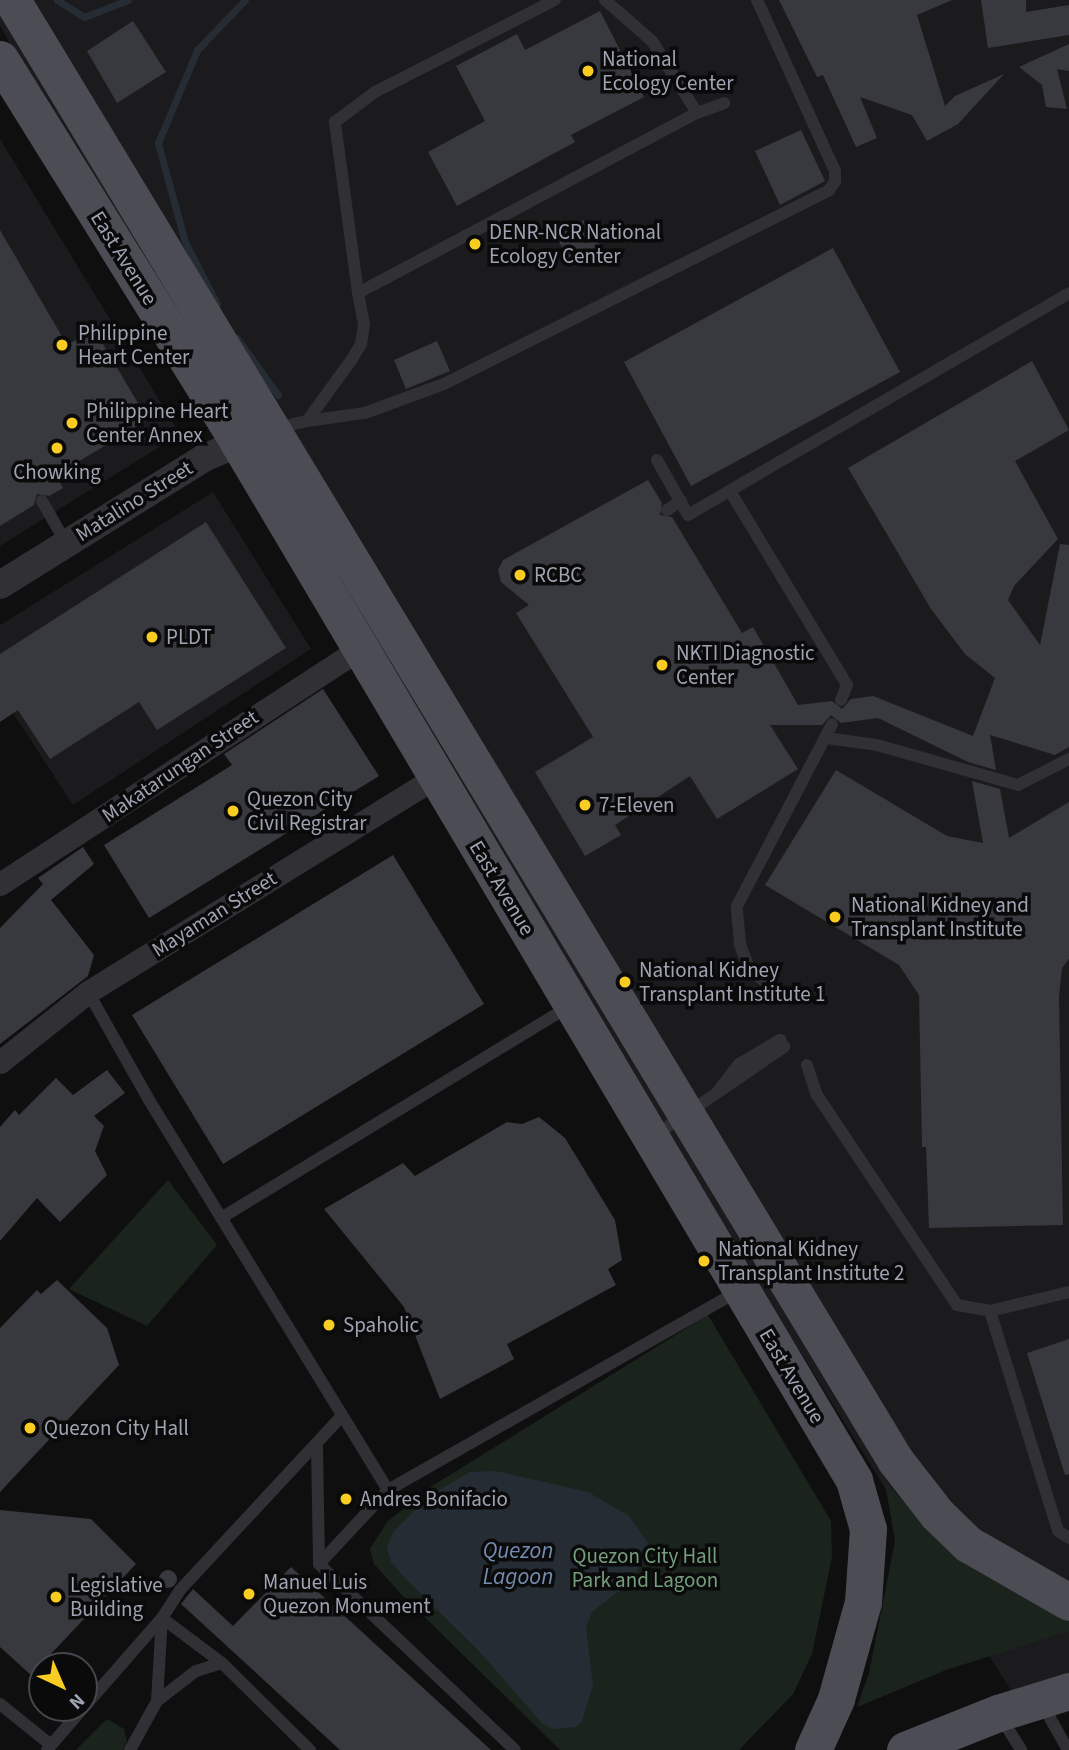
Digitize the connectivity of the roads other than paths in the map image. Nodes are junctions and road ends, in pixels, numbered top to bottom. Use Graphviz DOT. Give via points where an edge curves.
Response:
graph roads {
  1 [pos="12,0"];
  2 [pos="555,0"];
  3 [pos="605,0"];
  4 [pos="757,0"];
  5 [pos="536,3"];
  6 [pos="0,59"];
  7 [pos="724,103"];
  8 [pos="696,113"];
  9 [pos="358,293"];
  10 [pos="1069,293"];
  11 [pos="291,424"];
  12 [pos="238,442"];
  13 [pos="657,460"];
  14 [pos="730,491"];
  15 [pos="42,501"];
  16 [pos="681,501"];
  17 [pos="667,510"];
  18 [pos="66,543"];
  19 [pos="0,585"];
  20 [pos="360,648"];
  21 [pos="841,700"];
  22 [pos="832,724"];
  23 [pos="826,738"];
  24 [pos="1069,759"];
  25 [pos="436,777"];
  26 [pos="0,884"];
  27 [pos="776,991"];
  28 [pos="88,992"];
  29 [pos="572,1005"];
  30 [pos="782,1044"];
  31 [pos="0,1062"];
  32 [pos="807,1065"];
  33 [pos="700,1108"];
  34 [pos="651,1138"];
  35 [pos="221,1218"];
  36 [pos="740,1289"];
  37 [pos="1069,1292"];
  38 [pos="990,1311"];
  39 [pos="341,1418"];
  40 [pos="317,1447"];
  41 [pos="388,1490"];
  42 [pos="1069,1538"];
  43 [pos="319,1564"];
  44 [pos="1069,1602"];
  45 [pos="162,1618"];
  46 [pos="222,1663"];
  47 [pos="98,1690"];
  48 [pos="1054,1695"];
  49 [pos="157,1701"];
  50 [pos="0,1703"];
  51 [pos="998,1713"];
  52 [pos="70,1722"];
  53 [pos="49,1747"];
  54 [pos="130,1750"];
  55 [pos="310,1750"];
  56 [pos="515,1750"];
  57 [pos="813,1750"];
  58 [pos="905,1750"];
  59 [pos="1021,1750"];
  60 [pos="1068,1750"];
  1 -- 11 [label="main road, East Avenue"];
  2 -- 5 [label="lane"];
  3 -- 8 [label="lane" via="652,41"];
  4 -- 11 [label="lane" via="835,171 829,190 444,384 365,413"];
  5 -- 9 [label="lane" via="375,92 335,122"];
  6 -- 12 [label="main road, East Avenue"];
  7 -- 8 [label="lane"];
  8 -- 9 [label="lane"];
  9 -- 11 [label="lane" via="364,324 361,344"];
  10 -- 14 [label="lane"];
  11 -- 12 [label="street, Matalino Street"];
  11 -- 33 [label="main road, East Avenue"];
  12 -- 18 [label="street, Matalino Street"];
  12 -- 20 [label="main road, East Avenue"];
  13 -- 16 [label="lane"];
  14 -- 16 [label="lane" via="688,515"];
  14 -- 21 [label="lane" via="847,685"];
  15 -- 18 [label="lane"];
  16 -- 17 [label="lane"];
  18 -- 19 [label="street, Matalino Street"];
  20 -- 25 [label="main road, East Avenue"];
  20 -- 26 [label="street, Makatarungan Street"];
  22 -- 23 [label="lane"];
  23 -- 24 [label="lane" via="877,745 1018,785"];
  23 -- 27 [label="lane" via="737,906 740,944 749,968"];
  25 -- 28 [label="street, Mayaman Street"];
  25 -- 29 [label="main road, East Avenue"];
  28 -- 31 [label="street, Mayaman Street"];
  28 -- 35 [label="lane"];
  29 -- 34 [label="main road, East Avenue"];
  29 -- 35 [label="lane"];
  30 -- 33 [label="lane"];
  32 -- 38 [label="lane" via="817,1096 952,1299 966,1309"];
  33 -- 34 [label="lane"];
  33 -- 44 [label="main road, East Avenue" via="918,1491 968,1544"];
  34 -- 36 [label="main road, East Avenue"];
  35 -- 39 [label="lane"];
  36 -- 41 [label="lane"];
  36 -- 57 [label="main road, East Avenue" via="854,1480 866,1517 868,1559 856,1632 836,1699"];
  37 -- 38 [label="lane"];
  38 -- 42 [label="lane" via="1058,1531"];
  39 -- 40 [label="lane"];
  39 -- 41 [label="lane"];
  40 -- 43 [label="lane"];
  40 -- 45 [label="lane" via="180,1590"];
  41 -- 43 [label="lane"];
  43 -- 56 [label="lane"];
  45 -- 46 [label="lane"];
  45 -- 47 [label="lane"];
  45 -- 49 [label="lane"];
  46 -- 49 [label="lane" via="196,1671"];
  46 -- 55 [label="lane"];
  48 -- 51 [label="main road"];
  48 -- 60 [label="lane"];
  49 -- 54 [label="lane"];
  50 -- 53 [label="lane"];
  51 -- 58 [label="main road"];
  51 -- 59 [label="lane"];
  52 -- 53 [label="lane"];
}
